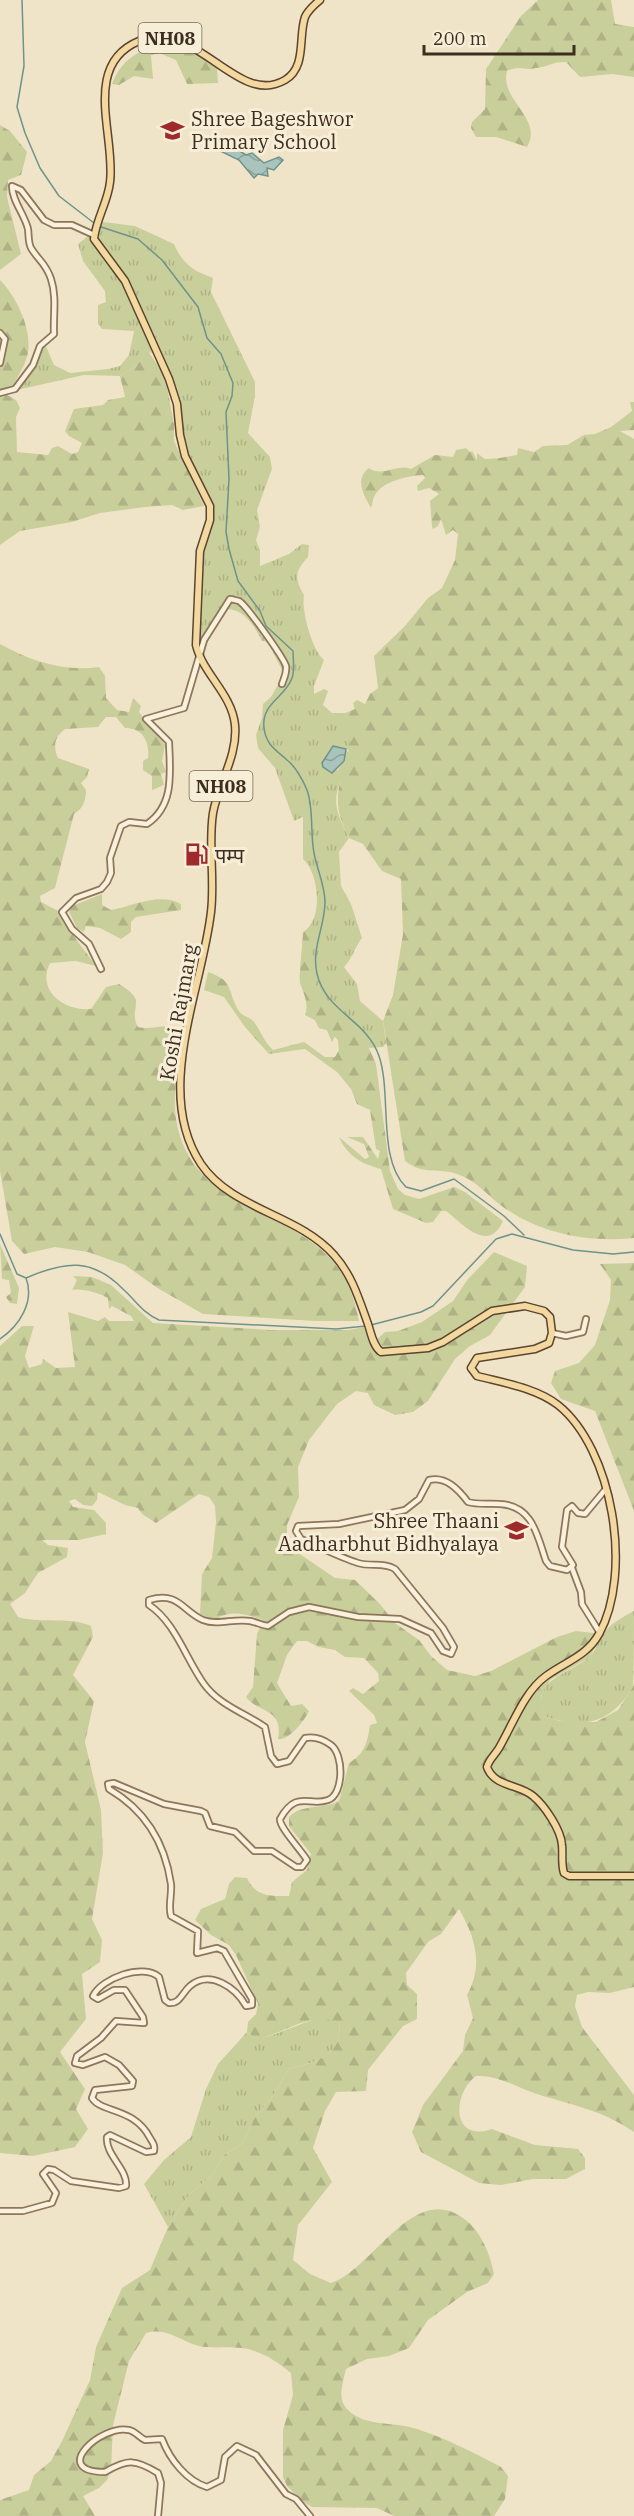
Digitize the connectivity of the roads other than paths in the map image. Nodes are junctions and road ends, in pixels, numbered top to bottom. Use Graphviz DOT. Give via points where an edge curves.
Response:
graph roads {
  1 [pos="320,0"];
  2 [pos="95,233"];
  3 [pos="0,333"];
  4 [pos="0,363"];
  5 [pos="0,393"];
  6 [pos="199,657"];
  7 [pos="282,684"];
  8 [pos="101,969"];
  9 [pos="586,1319"];
  10 [pos="552,1333"];
  11 [pos="605,1490"];
  12 [pos="572,1568"];
  13 [pos="600,1633"];
  14 [pos="634,1876"];
  15 [pos="0,2211"];
  16 [pos="158,2516"];
  17 [pos="310,2516"];
  1 -- 2 [label="main road, NH08" via="305,16 296,67 277,84 249,83 177,39 140,41 124,52 112,66 105,91 111,170"];
  2 -- 5 [label="street" via="44,220 21,190 12,186 32,249 43,260 52,280 54,334 40,346 33,365 15,388"];
  2 -- 6 [label="main road, Koshi Rajmarg / NH08" via="97,246 125,281 169,380 185,456 210,506 210,520 200,551 196,634"];
  3 -- 4 [label="street" via="5,339"];
  6 -- 7 [label="street" via="204,640 230,599 239,601 286,666"];
  6 -- 8 [label="street" via="184,708 146,719 169,742 168,796 164,806 147,824 129,822 121,826 107,882 101,889 76,898 62,912 72,929 89,944"];
  6 -- 10 [label="main road, Koshi Rajmarg / NH08" via="225,695 235,732 213,811 209,934 185,1046 179,1095 182,1121 196,1154 214,1180 234,1195 328,1248 345,1268 377,1348 385,1353 428,1348 492,1311 525,1306 544,1311 553,1323"];
  9 -- 10 [label="street" via="583,1332 566,1336"];
  10 -- 11 [label="main road" via="549,1343 542,1347 477,1358 471,1364 472,1371 477,1376 543,1396 558,1406 591,1446"];
  11 -- 12 [label="street" via="585,1514 572,1506 567,1510 562,1547"];
  11 -- 13 [label="main road" via="618,1558"];
  12 -- 13 [label="street" via="582,1604"];
  12 -- 15 [label="street" via="561,1569 546,1562 524,1510 505,1504 468,1502 456,1488 436,1479 429,1480 419,1500 405,1510 339,1524 303,1524 296,1531 301,1539 357,1563 396,1569 444,1628 454,1647 451,1654 443,1651 431,1633 400,1619 358,1617 309,1607 289,1612 268,1626 236,1620 212,1623 201,1620 181,1602 149,1600 149,1605 168,1623 205,1686 238,1713 264,1727 276,1764 289,1761 305,1738 318,1738 333,1747 340,1759 341,1772 336,1793 327,1800 299,1801 280,1819 281,1828 307,1860 302,1868 272,1851 254,1851 235,1832 210,1826 201,1811 164,1804 108,1784 162,1845 171,1885 171,1916 198,1931 197,1953 217,1948 224,1951 252,2005 246,2006 232,1987 211,1980 191,1986 178,2001 169,2003 159,1977 150,1972 122,1975 97,1990 93,1996 98,1999 114,1990 125,1990 144,2023 116,2021 76,2056 75,2063 82,2065 105,2057 119,2065 133,2081 132,2086 95,2090 92,2098 100,2106 124,2112 137,2121 146,2129 154,2151 146,2152 110,2135 108,2146 126,2186 70,2181 48,2169 43,2175 56,2193 52,2203 22,2211"];
  13 -- 14 [label="main road" via="590,1649 545,1676 528,1697 487,1767 501,1783 526,1791 541,1805 562,1842 564,1873"];
  16 -- 17 [label="street" via="158,2473 131,2462 105,2472 87,2468 80,2460 86,2445 121,2430 132,2430 145,2440 162,2439 193,2483 207,2487 221,2480 225,2457 237,2446 244,2447 256,2455 286,2494 296,2499"];
}
